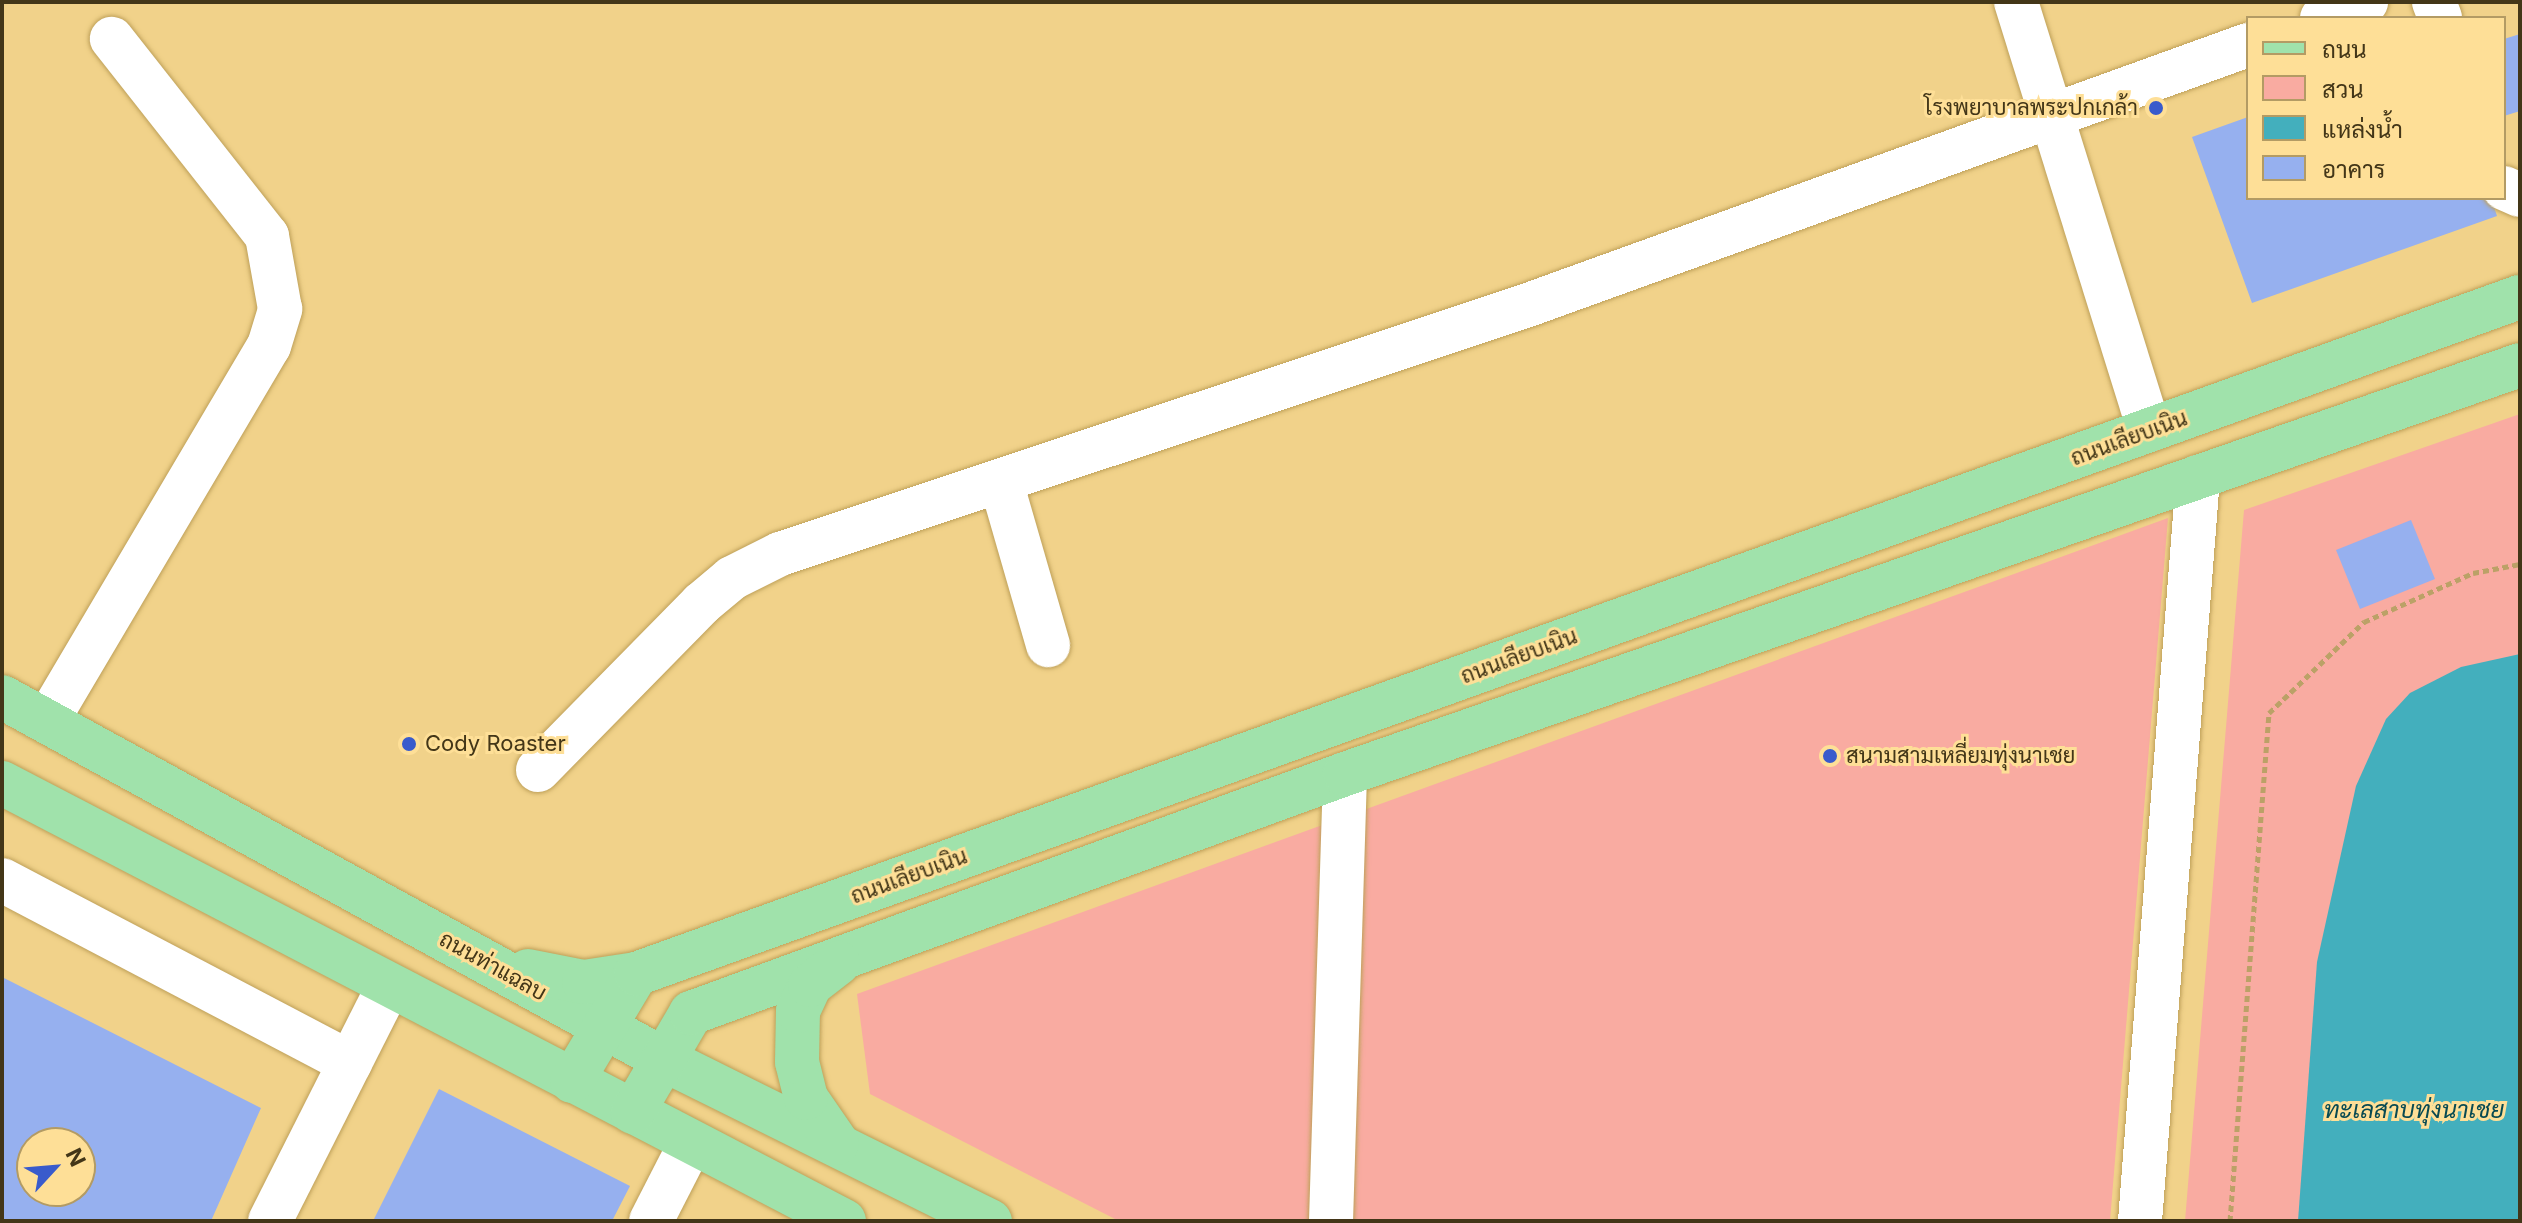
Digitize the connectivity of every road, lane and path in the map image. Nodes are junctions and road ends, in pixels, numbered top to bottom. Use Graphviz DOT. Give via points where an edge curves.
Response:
graph roads {
  1 [pos="2016,2"];
  2 [pos="2366,2"];
  3 [pos="2328,16"];
  4 [pos="112,39"];
  5 [pos="2246,46"];
  6 [pos="2050,117"];
  7 [pos="2520,297"];
  8 [pos="2520,365"];
  9 [pos="2149,430"];
  10 [pos="2198,477"];
  11 [pos="1001,482"];
  12 [pos="2520,564"];
  13 [pos="1048,645"];
  14 [pos="2,697"];
  15 [pos="47,721"];
  16 [pos="538,770"];
  17 [pos="1345,774"];
  18 [pos="2,783"];
  19 [pos="2,880"];
  20 [pos="472,954"];
  21 [pos="846,956"];
  22 [pos="636,974"];
  23 [pos="389,985"];
  24 [pos="604,1027"];
  25 [pos="663,1059"];
  26 [pos="350,1063"];
  27 [pos="572,1081"];
  28 [pos="633,1112"];
  29 [pos="691,1143"];
  30 [pos="839,1146"];
  31 [pos="270,1221"];
  32 [pos="651,1221"];
  33 [pos="844,1221"];
  34 [pos="990,1221"];
  35 [pos="1331,1221"];
  36 [pos="2140,1221"];
  37 [pos="2230,1221"];
  1 -- 6 [label="street"];
  2 -- 3 [label="street"];
  4 -- 15 [label="street" via="267,236 280,309 269,346"];
  5 -- 6 [label="street"];
  6 -- 9 [label="street"];
  6 -- 11 [label="street" via="1528,305"];
  7 -- 9 [label="main road, ถนนเลียบเนิน"];
  8 -- 10 [label="main road"];
  9 -- 22 [label="main road, ถนนเลียบเนิน"];
  10 -- 17 [label="main road"];
  10 -- 36 [label="street"];
  11 -- 13 [label="street"];
  11 -- 16 [label="street" via="780,554 732,578"];
  12 -- 37 [label="path" via="2473,573 2364,622 2269,713"];
  14 -- 15 [label="main road, ถนนท่าแฉลบ"];
  15 -- 20 [label="main road, ถนนท่าแฉลบ"];
  17 -- 21 [label="main road"];
  17 -- 35 [label="street"];
  18 -- 23 [label="main road"];
  19 -- 26 [label="street"];
  20 -- 22 [label="main road, ถนนเลียบเนิน" via="584,982"];
  20 -- 24 [label="main road, ถนนท่าแฉลบ"];
  21 -- 25 [label="main road" via="691,1013"];
  21 -- 30 [label="main road" via="810,985 798,1011 806,1098"];
  22 -- 24 [label="main road"];
  23 -- 26 [label="street"];
  23 -- 27 [label="main road"];
  24 -- 25 [label="main road, ถนนท่าแฉลบ"];
  24 -- 27 [label="main road"];
  25 -- 28 [label="main road"];
  25 -- 30 [label="main road, ถนนท่าแฉลบ"];
  26 -- 31 [label="street"];
  27 -- 28 [label="main road"];
  28 -- 29 [label="main road"];
  29 -- 32 [label="street"];
  29 -- 33 [label="main road"];
  30 -- 34 [label="main road, ถนนท่าแฉลบ"];
}
